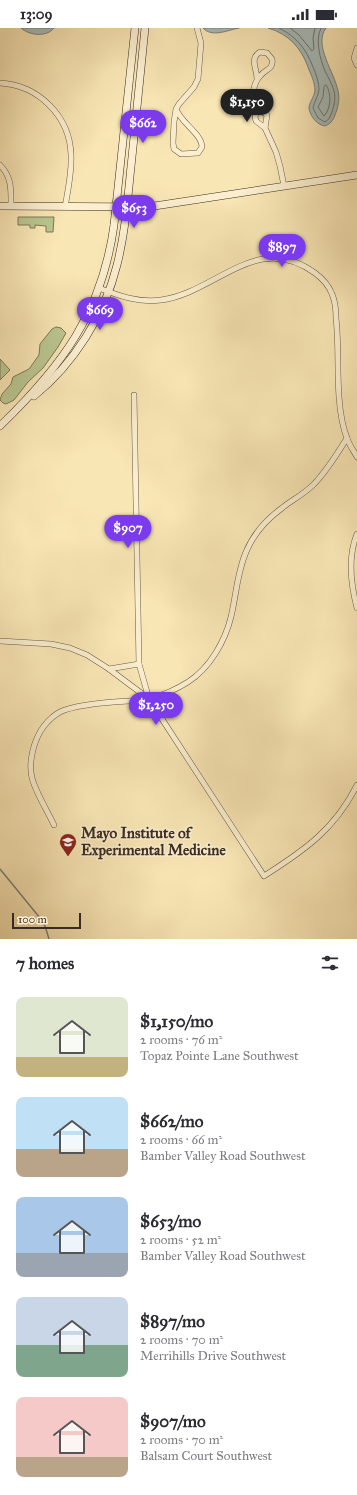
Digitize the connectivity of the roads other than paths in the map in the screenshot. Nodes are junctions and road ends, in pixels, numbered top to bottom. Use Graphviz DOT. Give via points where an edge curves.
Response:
graph roads {
  1 [pos="135,28"];
  2 [pos="145,28"];
  3 [pos="197,28"];
  4 [pos="357,48"];
  5 [pos="357,65"];
  6 [pos="257,79"];
  7 [pos="0,83"];
  8 [pos="176,109"];
  9 [pos="257,109"];
  10 [pos="265,128"];
  11 [pos="0,165"];
  12 [pos="357,175"];
  13 [pos="284,186"];
  14 [pos="0,206"];
  15 [pos="11,206"];
  16 [pos="65,207"];
  17 [pos="116,208"];
  18 [pos="127,208"];
  19 [pos="99,288"];
  20 [pos="108,292"];
  21 [pos="134,395"];
  22 [pos="14,412"];
  23 [pos="0,426"];
  24 [pos="346,438"];
  25 [pos="357,457"];
  26 [pos="357,534"];
  27 [pos="357,608"];
  28 [pos="0,640"];
  29 [pos="139,664"];
  30 [pos="109,669"];
  31 [pos="149,699"];
  32 [pos="357,785"];
  33 [pos="54,825"];
  1 -- 17 [label="main road"];
  2 -- 18 [label="main road"];
  3 -- 8 [label="street" via="202,43 198,79"];
  4 -- 5 [label="street" via="354,58"];
  6 -- 6 [label="street" via="272,64 272,59 267,53 260,52 254,59"];
  6 -- 9 [label="street" via="253,97"];
  7 -- 16 [label="street" via="33,92 51,106 62,122 70,141 71,155"];
  8 -- 8 [label="street" via="186,125 201,140 202,147 198,153 184,154 174,149"];
  9 -- 10 [label="street" via="256,121"];
  9 -- 10 [label="street" via="266,115"];
  10 -- 13 [label="street" via="278,159"];
  11 -- 15 [label="street" via="10,179"];
  12 -- 13 [label="main road"];
  13 -- 18 [label="main road" via="158,206"];
  14 -- 15 [label="main road"];
  15 -- 16 [label="main road"];
  16 -- 17 [label="main road"];
  17 -- 18 [label="main road"];
  17 -- 19 [label="main road" via="111,248"];
  18 -- 20 [label="main road" via="117,266"];
  19 -- 20 [label="street"];
  19 -- 22 [label="main road" via="79,332 60,360"];
  20 -- 22 [label="main road" via="93,324 76,351 42,390"];
  20 -- 24 [label="street" via="129,299 162,300 181,295 244,264 261,259 292,261 313,272 322,278 333,295 338,336 339,397"];
  21 -- 29 [label="street"];
  22 -- 23 [label="main road"];
  24 -- 25 [label="street"];
  24 -- 31 [label="street" via="320,478 280,509 256,535 242,562 226,632 212,658 189,682"];
  26 -- 27 [label="street" via="352,554 353,592"];
  28 -- 30 [label="street" via="70,648"];
  29 -- 30 [label="street"];
  29 -- 31 [label="street"];
  30 -- 31 [label="street"];
  31 -- 32 [label="street" via="264,876 321,836 345,806"];
  31 -- 33 [label="street" via="69,709 53,717 44,726 35,745 32,779"];
}
